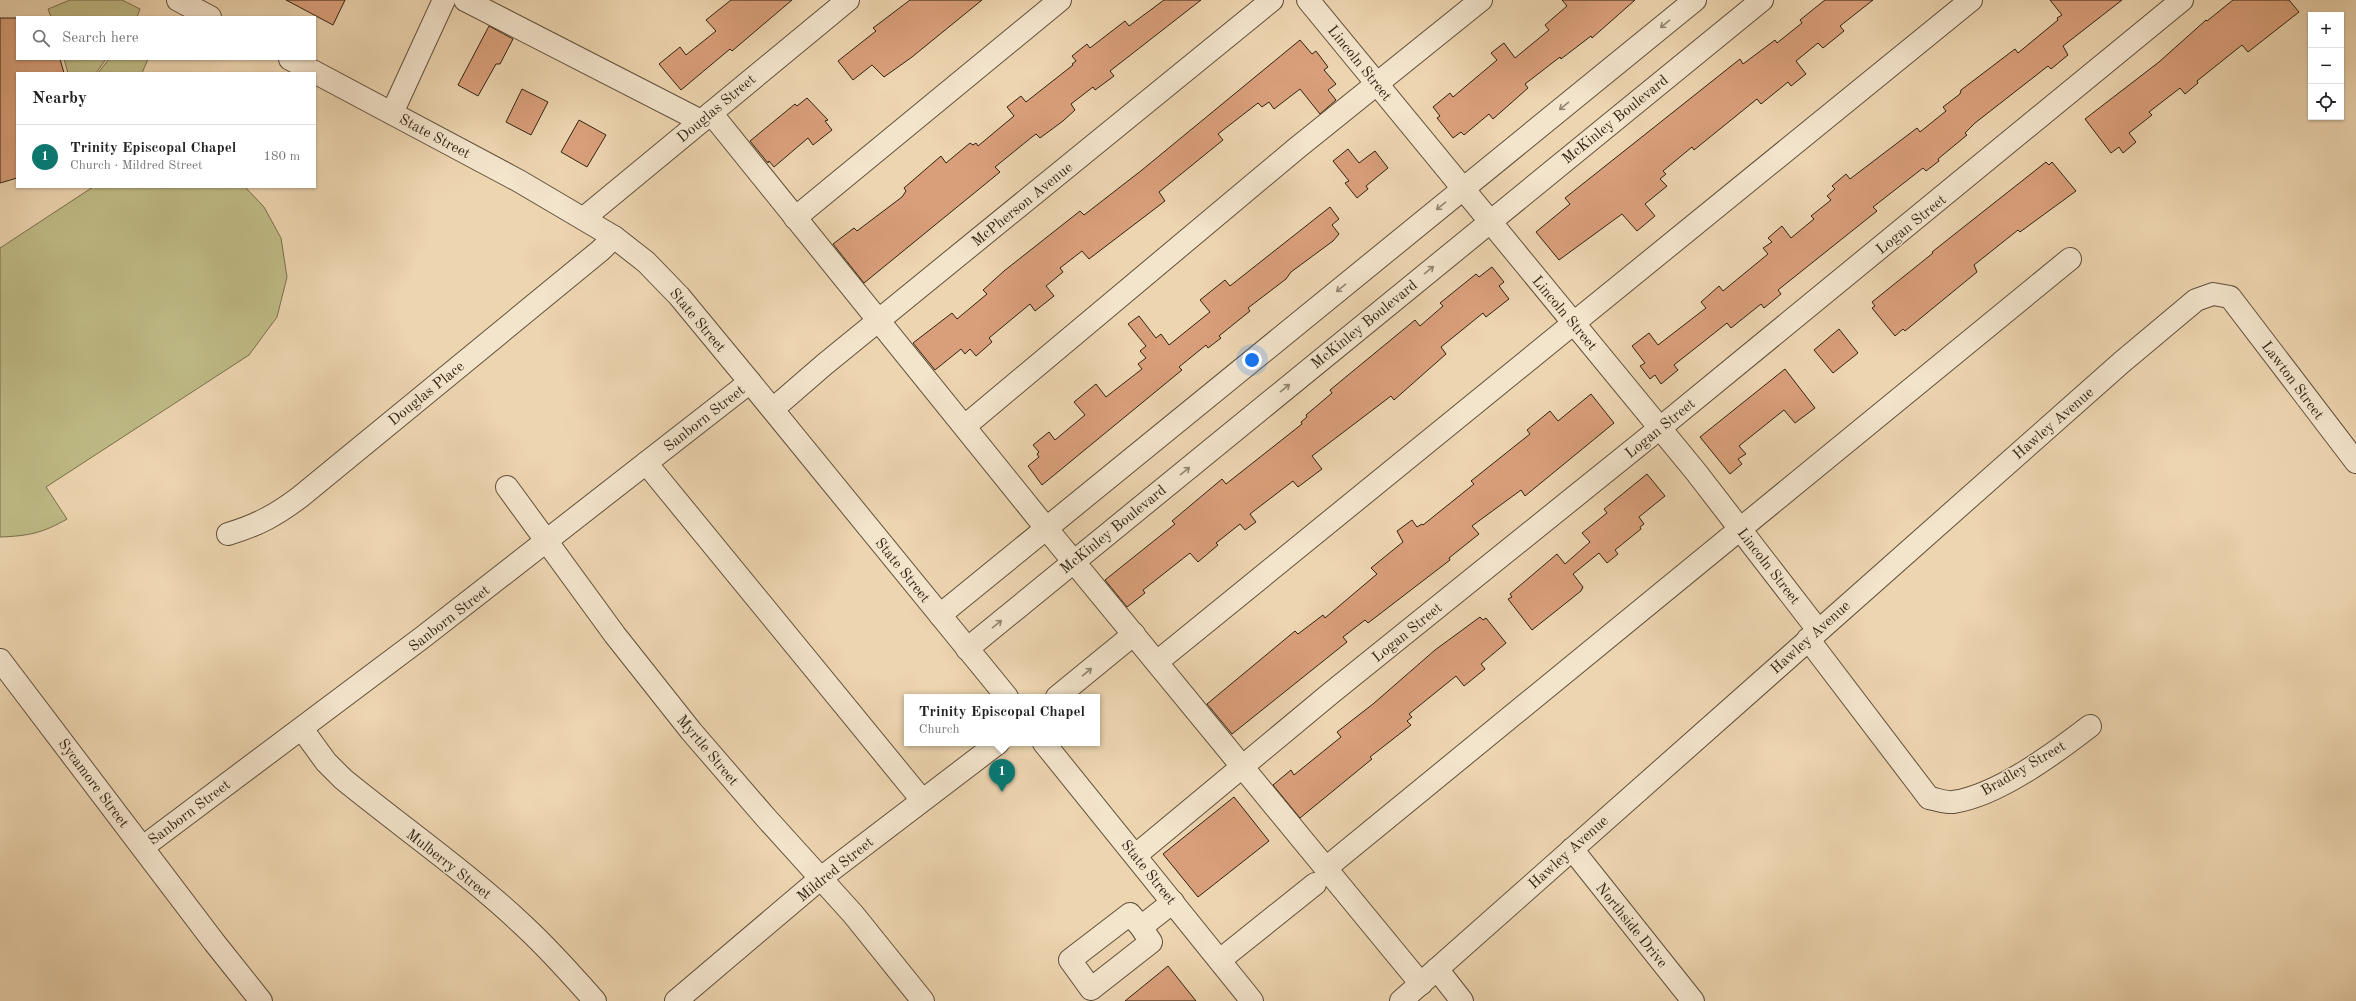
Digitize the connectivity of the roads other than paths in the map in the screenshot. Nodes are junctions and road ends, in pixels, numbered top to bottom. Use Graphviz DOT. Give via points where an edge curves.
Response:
graph roads {
  1 [pos="178,0"];
  2 [pos="444,0"];
  3 [pos="465,0"];
  4 [pos="848,0"];
  5 [pos="1060,0"];
  6 [pos="1272,0"];
  7 [pos="1308,0"];
  8 [pos="1481,0"];
  9 [pos="1695,0"];
  10 [pos="1762,0"];
  11 [pos="1971,0"];
  12 [pos="2182,0"];
  13 [pos="208,16"];
  14 [pos="292,60"];
  15 [pos="315,72"];
  16 [pos="316,73"];
  17 [pos="1377,84"];
  18 [pos="392,113"];
  19 [pos="706,117"];
  20 [pos="1463,189"];
  21 [pos="584,218"];
  22 [pos="794,218"];
  23 [pos="1489,221"];
  24 [pos="614,237"];
  25 [pos="2070,259"];
  26 [pos="2230,297"];
  27 [pos="880,320"];
  28 [pos="1574,324"];
  29 [pos="750,382"];
  30 [pos="773,409"];
  31 [pos="965,426"];
  32 [pos="1660,428"];
  33 [pos="2356,462"];
  34 [pos="646,464"];
  35 [pos="507,487"];
  36 [pos="1046,528"];
  37 [pos="1740,528"];
  38 [pos="228,534"];
  39 [pos="546,543"];
  40 [pos="1074,562"];
  41 [pos="940,615"];
  42 [pos="1134,634"];
  43 [pos="1813,635"];
  44 [pos="967,649"];
  45 [pos="0,660"];
  46 [pos="1157,662"];
  47 [pos="1004,694"];
  48 [pos="1061,694"];
  49 [pos="2090,726"];
  50 [pos="302,729"];
  51 [pos="994,746"];
  52 [pos="1046,746"];
  53 [pos="1243,766"];
  54 [pos="1929,798"];
  55 [pos="922,800"];
  56 [pos="142,847"];
  57 [pos="1572,849"];
  58 [pos="1136,855"];
  59 [pos="1320,876"];
  60 [pos="821,878"];
  61 [pos="1173,902"];
  62 [pos="1141,927"];
  63 [pos="1220,960"];
  64 [pos="1437,969"];
  65 [pos="1420,984"];
  66 [pos="261,1001"];
  67 [pos="595,1001"];
  68 [pos="676,1001"];
  69 [pos="923,1001"];
  70 [pos="1252,1001"];
  71 [pos="1401,1001"];
  72 [pos="1462,1001"];
  73 [pos="1693,1001"];
  1 -- 13 [label="street"];
  2 -- 18 [label="street"];
  3 -- 19 [label="street"];
  4 -- 19 [label="street, Douglas Street"];
  5 -- 22 [label="street"];
  6 -- 27 [label="street, McPherson Avenue"];
  7 -- 17 [label="street, Lincoln Street"];
  8 -- 17 [label="street"];
  9 -- 20 [label="street, one-way"];
  10 -- 23 [label="street, McKinley Boulevard"];
  11 -- 28 [label="street"];
  12 -- 32 [label="street, Logan Street"];
  14 -- 15 [label="street, State Street"];
  16 -- 18 [label="street, State Street"];
  17 -- 20 [label="street, Lincoln Street"];
  17 -- 31 [label="street"];
  18 -- 21 [label="street, State Street"];
  19 -- 21 [label="street, Douglas Street"];
  19 -- 22 [label="street"];
  20 -- 23 [label="street, Lincoln Street"];
  20 -- 36 [label="street, one-way"];
  21 -- 24 [label="street, State Street"];
  22 -- 27 [label="street"];
  23 -- 28 [label="street, Lincoln Street"];
  40 -- 23 [label="street, McKinley Boulevard, one-way"];
  24 -- 29 [label="street, State Street" via="646,262 673,290"];
  24 -- 38 [label="street, Douglas Place" via="300,497 272,517"];
  25 -- 37 [label="street"];
  26 -- 33 [label="street, Lawton Street"];
  26 -- 43 [label="street, Hawley Avenue" via="2213,294 2196,300 2122,362"];
  27 -- 30 [label="street, McPherson Avenue"];
  27 -- 31 [label="street"];
  28 -- 32 [label="street, Lincoln Street"];
  28 -- 46 [label="street"];
  29 -- 30 [label="street, State Street"];
  29 -- 34 [label="street, Sanborn Street"];
  30 -- 41 [label="street, State Street"];
  31 -- 36 [label="street"];
  32 -- 37 [label="street, Lincoln Street"];
  32 -- 53 [label="street, Logan Street"];
  34 -- 39 [label="street, Sanborn Street"];
  34 -- 55 [label="street"];
  35 -- 39 [label="street, Myrtle Street"];
  36 -- 40 [label="street"];
  36 -- 41 [label="street"];
  37 -- 43 [label="street, Lincoln Street"];
  37 -- 59 [label="street"];
  39 -- 50 [label="street, Sanborn Street"];
  39 -- 60 [label="street, Myrtle Street" via="691,731"];
  40 -- 42 [label="street"];
  44 -- 40 [label="street, McKinley Boulevard, one-way"];
  41 -- 44 [label="street, State Street"];
  42 -- 46 [label="street"];
  48 -- 42 [label="street, one-way"];
  43 -- 54 [label="street, Lincoln Street"];
  43 -- 57 [label="street, Hawley Avenue"];
  44 -- 47 [label="street, State Street"];
  45 -- 56 [label="street, Sycamore Street"];
  46 -- 53 [label="street"];
  49 -- 54 [label="street, Bradley Street" via="2039,762 1998,786 1952,802"];
  50 -- 56 [label="street, Sanborn Street"];
  50 -- 67 [label="street, Mulberry Street" via="326,762 343,779 472,881 523,925 551,951"];
  51 -- 55 [label="street, Mildred Street"];
  52 -- 58 [label="street, State Street"];
  53 -- 58 [label="street, Logan Street"];
  53 -- 59 [label="street"];
  55 -- 60 [label="street, Mildred Street"];
  56 -- 66 [label="street, Sycamore Street"];
  57 -- 64 [label="street, Hawley Avenue"];
  57 -- 73 [label="street, Northside Drive"];
  58 -- 61 [label="street, State Street"];
  59 -- 63 [label="street"];
  59 -- 65 [label="street"];
  60 -- 68 [label="street, Mildred Street"];
  60 -- 69 [label="street, Myrtle Street"];
  61 -- 62 [label="street"];
  61 -- 63 [label="street, State Street"];
  63 -- 70 [label="street, State Street"];
  64 -- 65 [label="street, Hawley Avenue"];
  64 -- 72 [label="street"];
  65 -- 71 [label="street, Hawley Avenue"];
}
